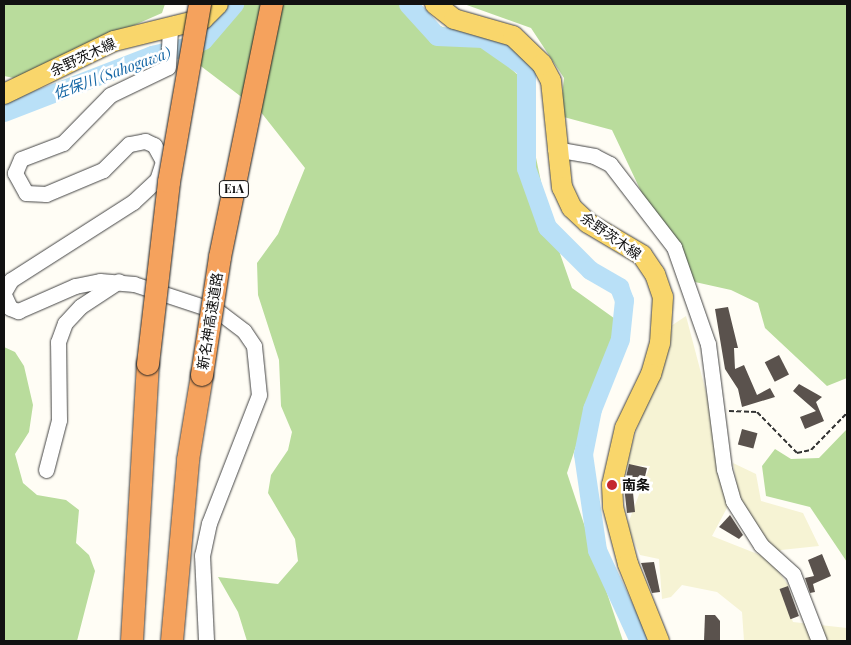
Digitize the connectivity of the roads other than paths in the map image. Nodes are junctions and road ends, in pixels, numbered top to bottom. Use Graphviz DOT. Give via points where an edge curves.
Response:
graph roads {
  1 [pos="200,4"];
  2 [pos="218,4"];
  3 [pos="272,4"];
  4 [pos="435,4"];
  5 [pos="171,32"];
  6 [pos="4,94"];
  7 [pos="555,149"];
  8 [pos="119,281"];
  9 [pos="4,293"];
  10 [pos="46,470"];
  11 [pos="132,641"];
  12 [pos="173,641"];
  13 [pos="206,641"];
  14 [pos="659,641"];
  15 [pos="818,641"];
  1 -- 11 [label="highway, bridge" via="169,182 148,364"];
  2 -- 5 [label="main road, 余野茨木線" via="203,19"];
  3 -- 12 [label="highway, 新名神高速道路 / E1A, bridge" via="220,257 188,460"];
  4 -- 7 [label="main road, 余野茨木線" via="454,19 513,36 534,53 551,81"];
  5 -- 6 [label="main road, 余野茨木線" via="114,41"];
  5 -- 9 [label="street" via="171,62 161,72 110,95 63,143 21,159 16,181 35,196 103,170 137,141 154,145 163,161 149,190 24,271"];
  7 -- 14 [label="main road, 余野茨木線" via="562,187 572,208 588,223 642,255 663,297 660,343 652,374 625,428 612,485 613,507 628,564"];
  7 -- 15 [label="street" via="594,156 610,164 674,247 708,344 724,469 734,501 761,546 793,574"];
  8 -- 9 [label="street" via="75,286 18,311 10,308"];
  8 -- 10 [label="street" via="81,306 65,323 58,342 59,420"];
  8 -- 13 [label="street" via="220,312 244,331 258,362 255,410 212,514 202,555"];
}
